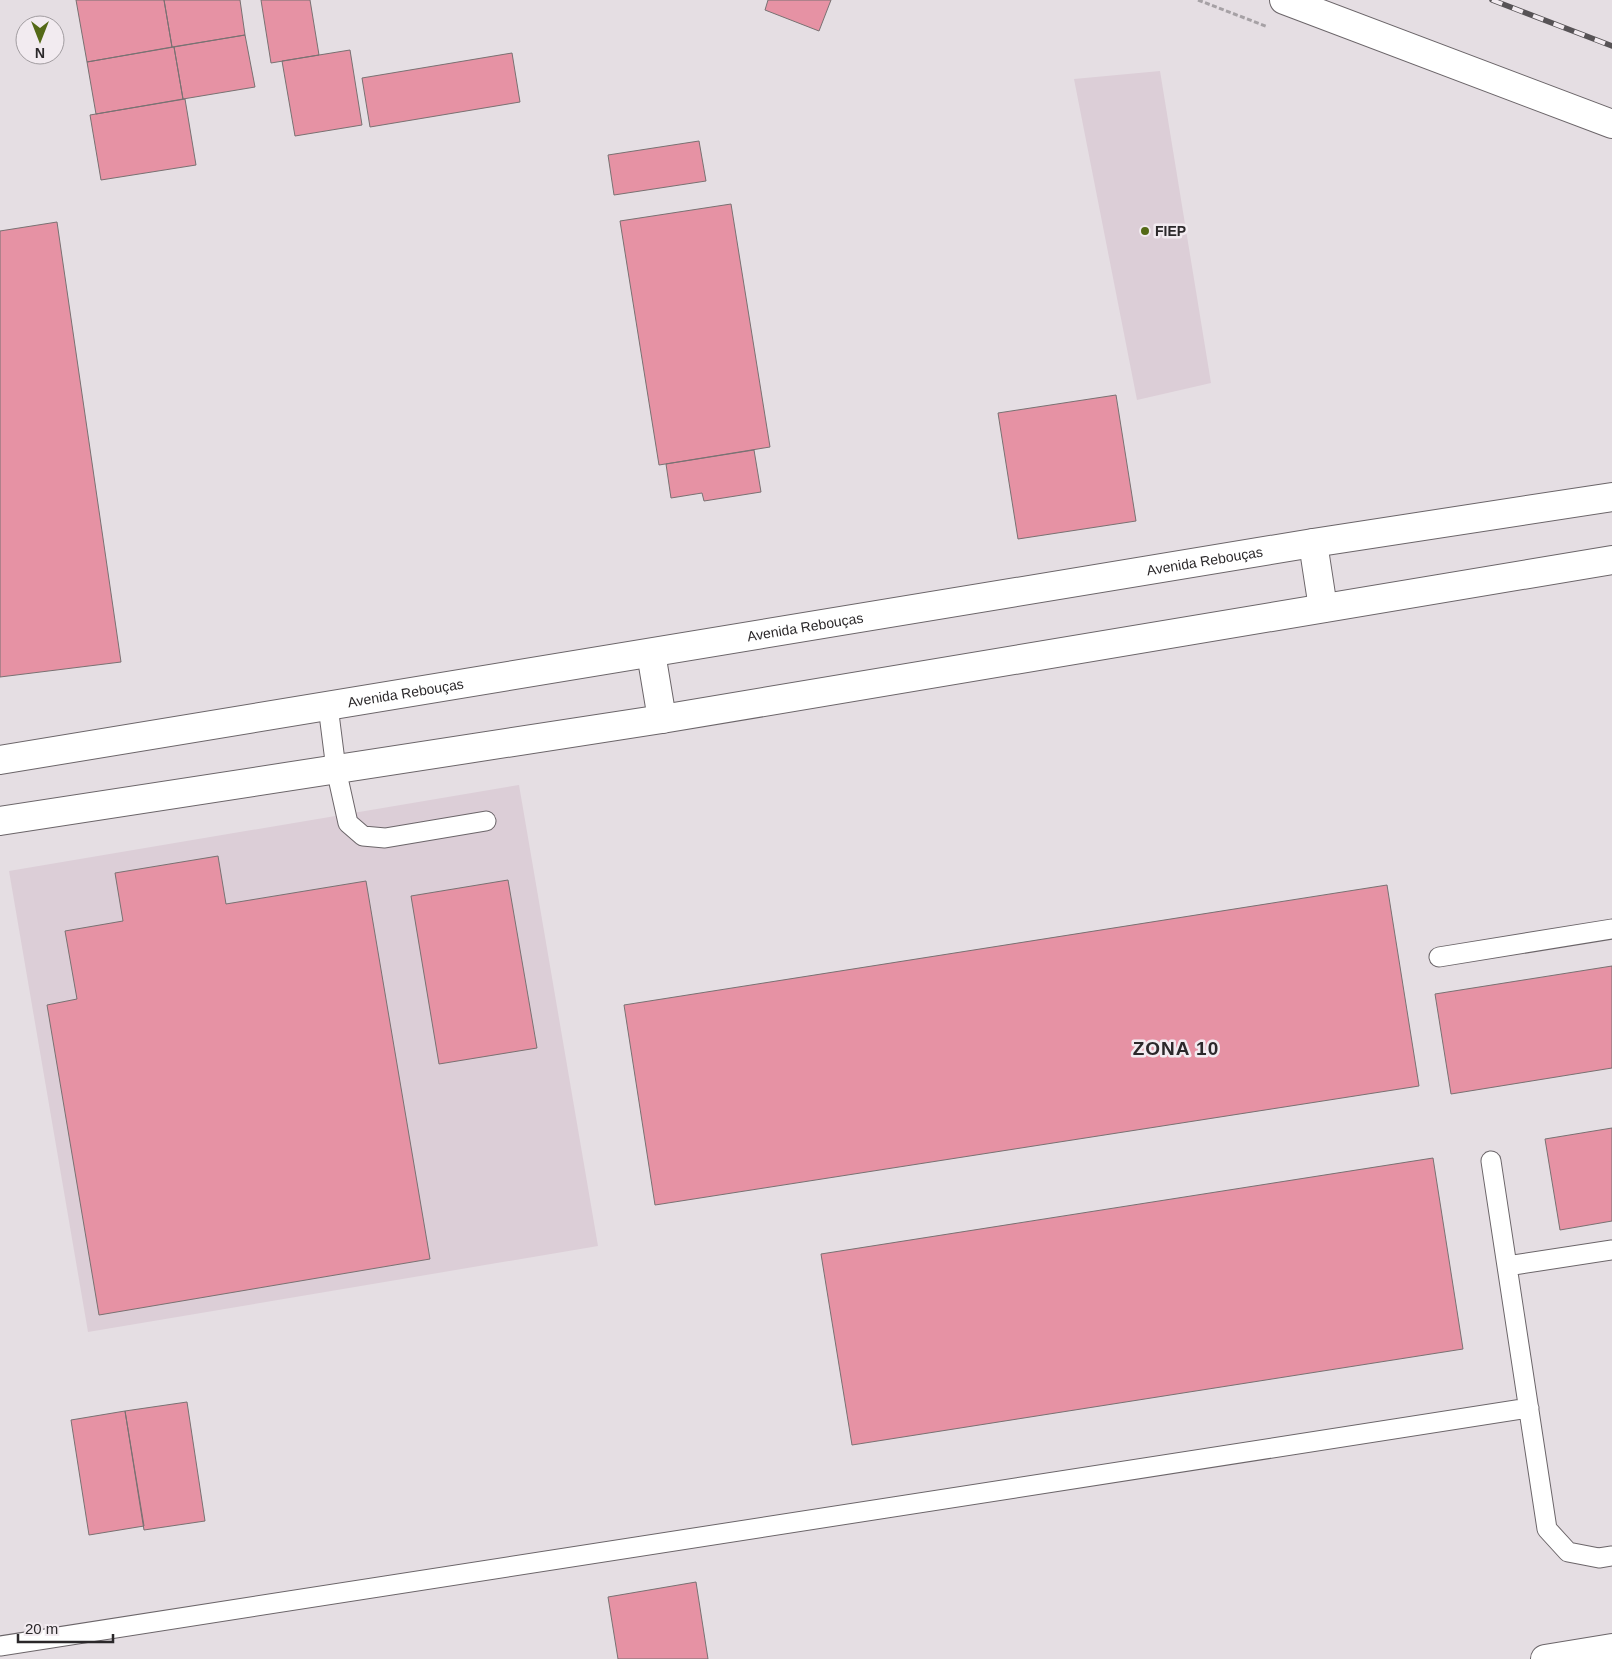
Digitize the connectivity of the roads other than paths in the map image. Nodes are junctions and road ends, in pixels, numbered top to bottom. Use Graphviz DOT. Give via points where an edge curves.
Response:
graph roads {
  1 [pos="1284,0"];
  2 [pos="1612,124"];
  3 [pos="1612,497"];
  4 [pos="1313,542"];
  5 [pos="1612,560"];
  6 [pos="1323,608"];
  7 [pos="651,653"];
  8 [pos="328,706"];
  9 [pos="662,719"];
  10 [pos="0,760"];
  11 [pos="336,769"];
  12 [pos="0,821"];
  13 [pos="486,821"];
  14 [pos="1612,929"];
  15 [pos="1439,957"];
  16 [pos="1491,1160"];
  17 [pos="1612,1250"];
  18 [pos="1507,1266"];
  19 [pos="1529,1408"];
  20 [pos="1612,1556"];
  21 [pos="0,1646"];
  22 [pos="1612,1648"];
  23 [pos="1545,1659"];
  1 -- 2 [label="main road"];
  3 -- 4 [label="main road, Avenida Rebouças"];
  4 -- 6 [label="main road"];
  4 -- 7 [label="main road, Avenida Rebouças"];
  5 -- 6 [label="main road"];
  6 -- 9 [label="main road"];
  7 -- 8 [label="main road, Avenida Rebouças"];
  7 -- 9 [label="main road"];
  8 -- 10 [label="main road, Avenida Rebouças"];
  8 -- 11 [label="lane"];
  9 -- 11 [label="main road"];
  11 -- 12 [label="main road"];
  11 -- 13 [label="lane" via="348,823 363,836 385,838"];
  14 -- 15 [label="lane"];
  16 -- 18 [label="lane"];
  17 -- 18 [label="lane"];
  18 -- 19 [label="lane"];
  19 -- 20 [label="lane" via="1547,1529 1568,1552 1599,1558"];
  19 -- 21 [label="lane"];
  22 -- 23 [label="main road"];
}
